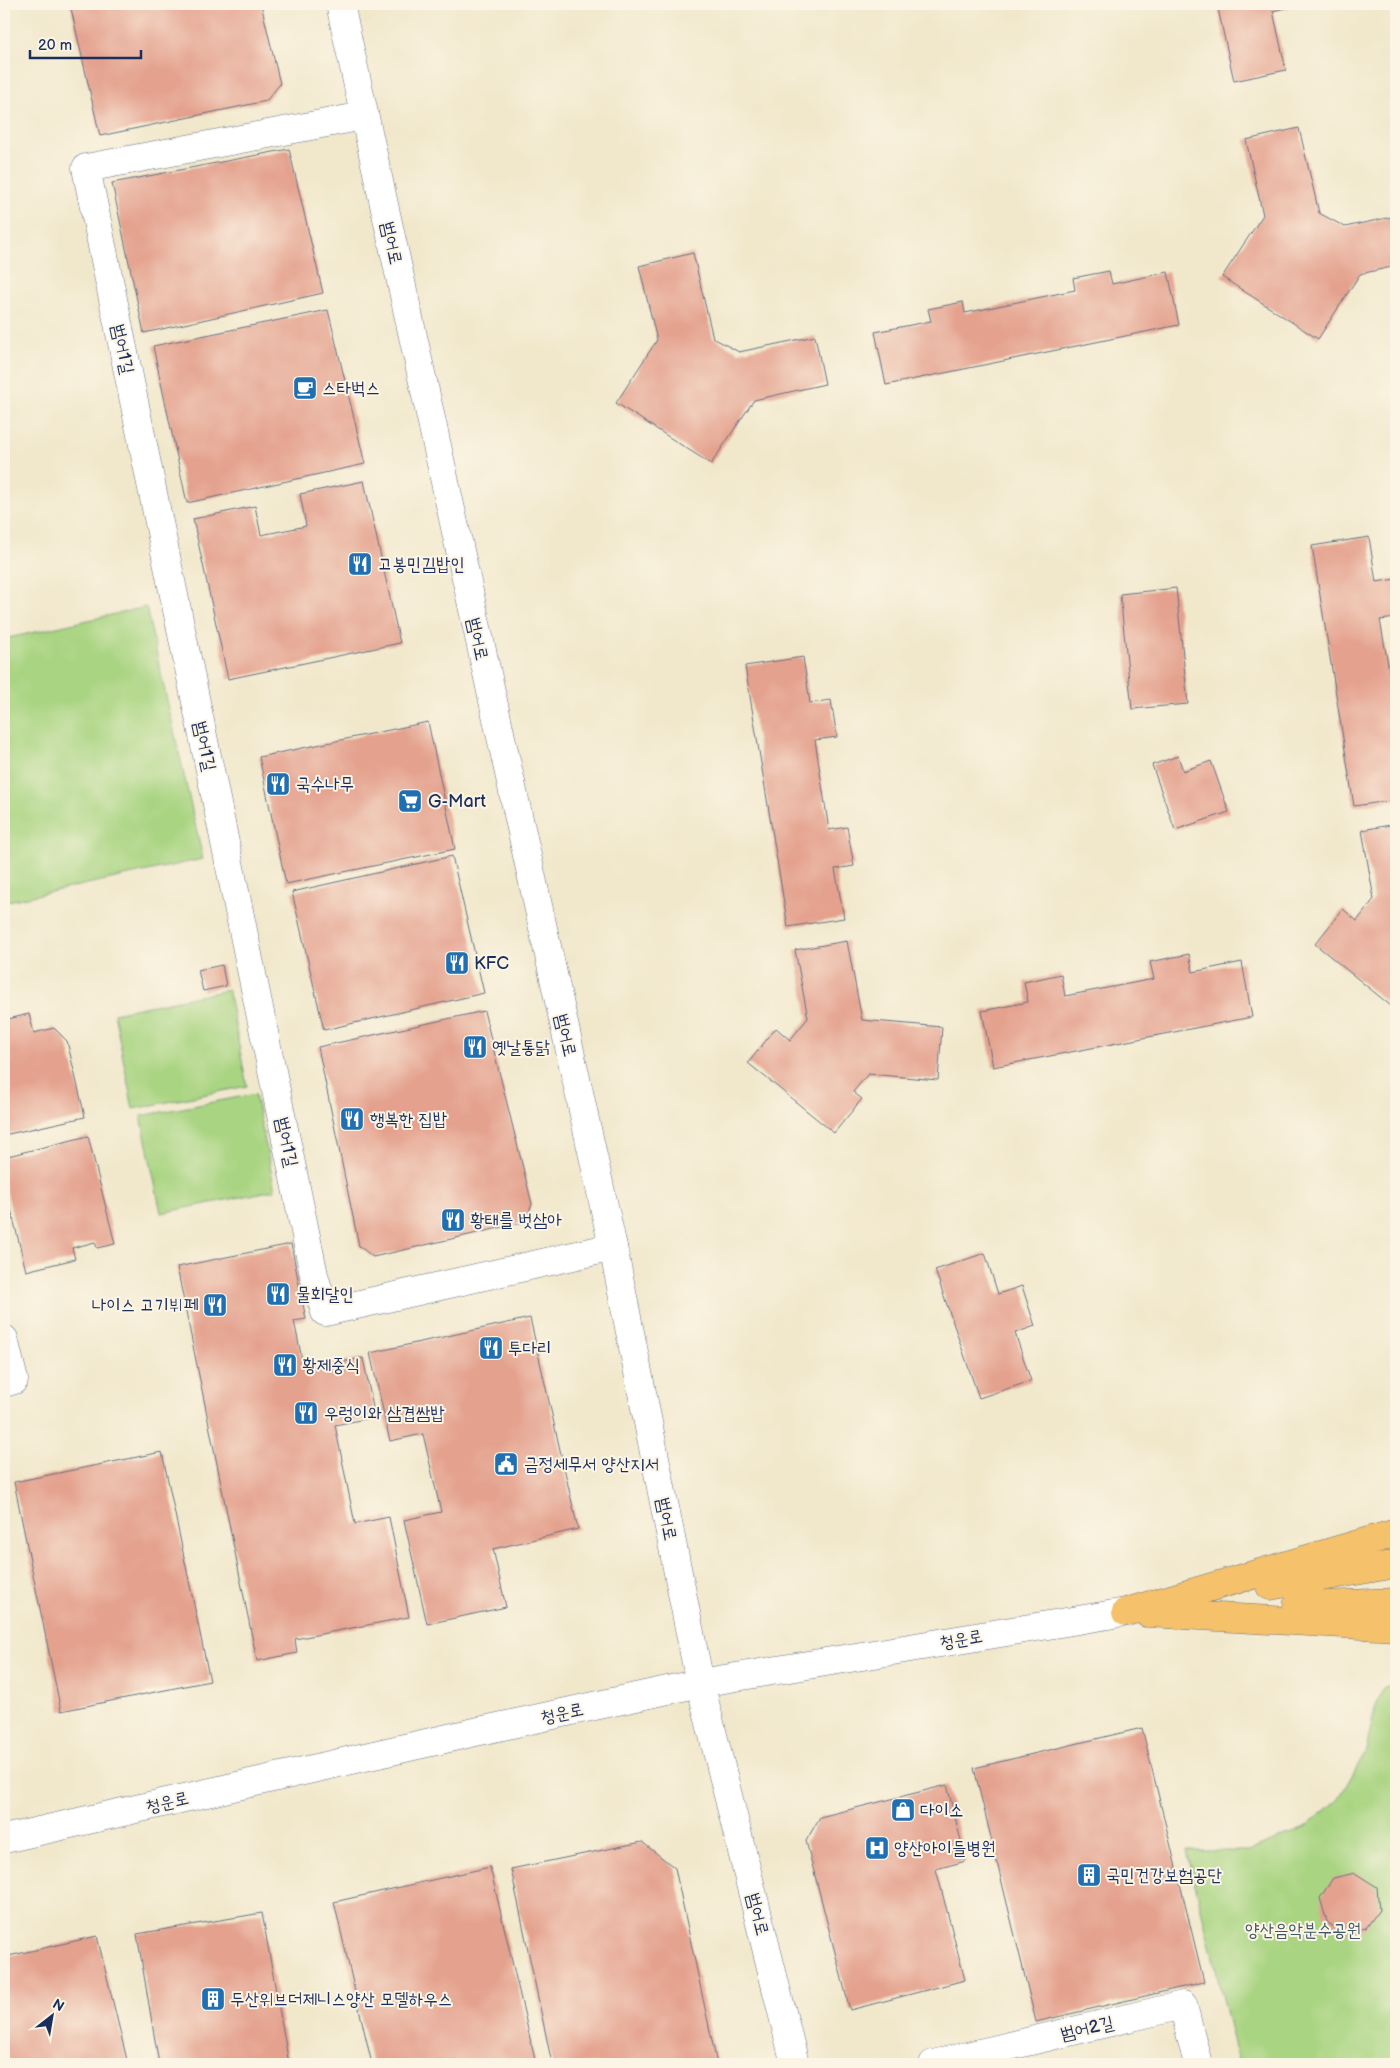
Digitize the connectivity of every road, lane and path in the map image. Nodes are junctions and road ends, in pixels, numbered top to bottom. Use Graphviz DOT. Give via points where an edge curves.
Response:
graph roads {
  1 [pos="340,4"];
  2 [pos="364,116"];
  3 [pos="612,1247"];
  4 [pos="4,1339"];
  5 [pos="4,1383"];
  6 [pos="1396,1533"];
  7 [pos="1396,1564"];
  8 [pos="1396,1602"];
  9 [pos="1126,1612"];
  10 [pos="1396,1627"];
  11 [pos="700,1683"];
  12 [pos="4,1840"];
  13 [pos="795,2064"];
  14 [pos="933,2064"];
  15 [pos="1198,2064"];
  1 -- 2 [label="street, 범어로"];
  2 -- 3 [label="street, 범어로"];
  2 -- 3 [label="street, 범어1길" via="86,168 314,1276 325,1312"];
  3 -- 11 [label="street, 범어로"];
  4 -- 5 [label="street" via="14,1380"];
  6 -- 9 [label="main road"];
  7 -- 9 [label="main road"];
  8 -- 9 [label="main road"];
  9 -- 10 [label="main road"];
  9 -- 11 [label="street, 청운로"];
  11 -- 12 [label="street, 청운로"];
  11 -- 13 [label="street, 범어로"];
  14 -- 15 [label="street, 범어2길" via="1183,2005"];
}
